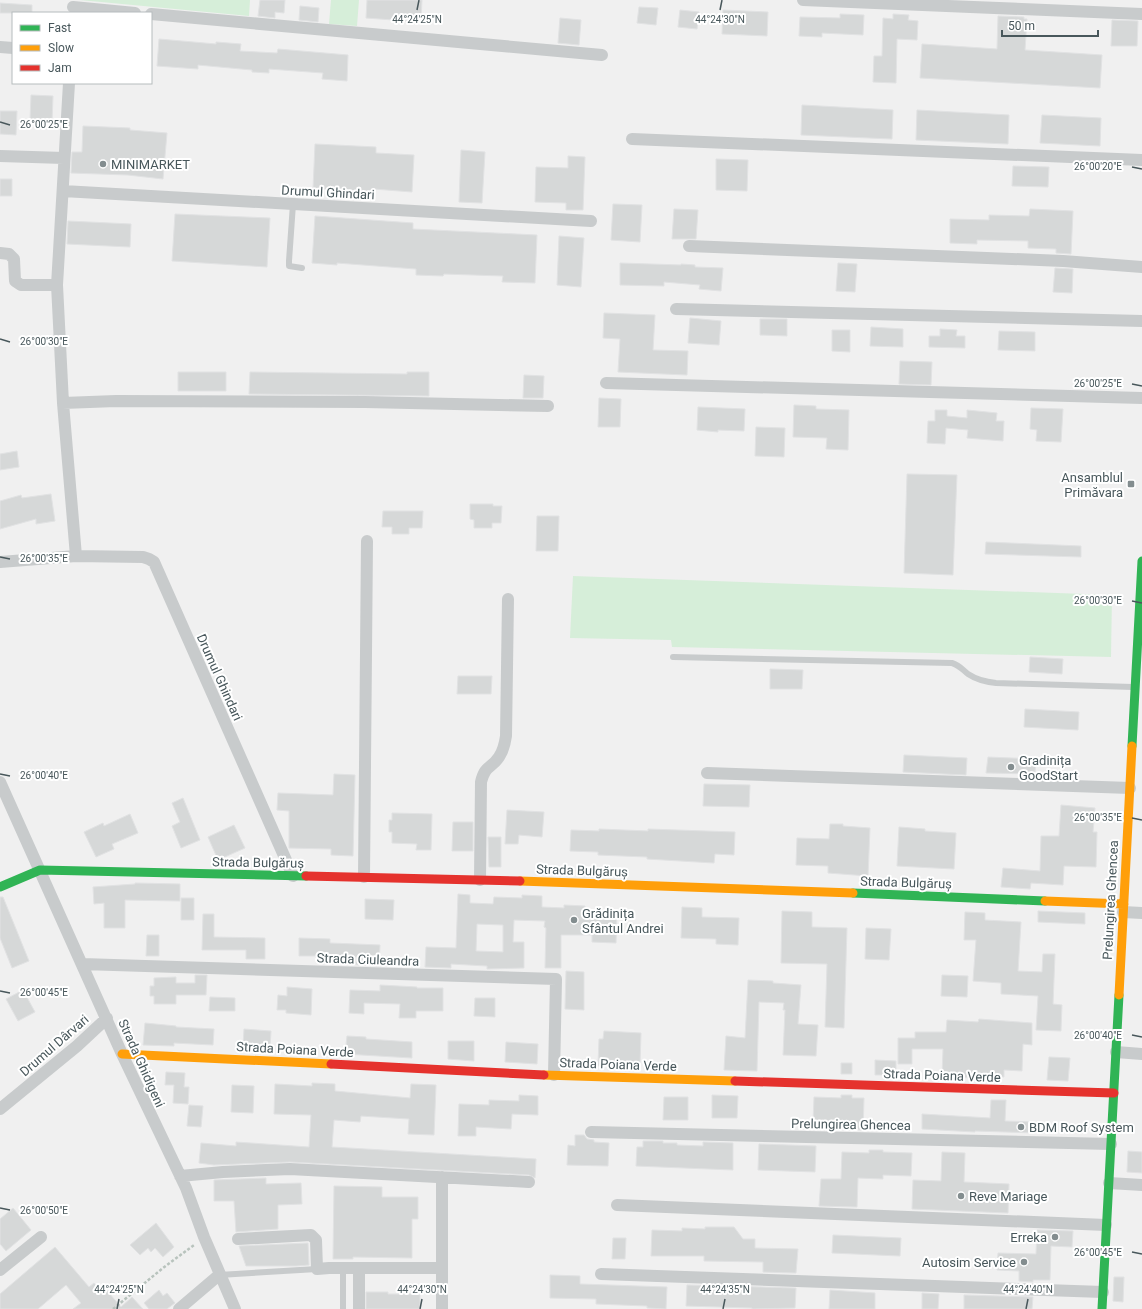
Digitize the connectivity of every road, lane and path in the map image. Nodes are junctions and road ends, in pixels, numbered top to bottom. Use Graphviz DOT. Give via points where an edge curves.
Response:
graph roads {
  1 [pos="803,0"];
  2 [pos="73,7"];
  3 [pos="125,12"];
  4 [pos="152,14"];
  5 [pos="1142,14"];
  6 [pos="0,47"];
  7 [pos="12,48"];
  8 [pos="602,55"];
  9 [pos="69,84"];
  10 [pos="632,139"];
  11 [pos="0,156"];
  12 [pos="64,158"];
  13 [pos="1142,160"];
  14 [pos="63,191"];
  15 [pos="293,204"];
  16 [pos="591,221"];
  17 [pos="689,246"];
  18 [pos="0,253"];
  19 [pos="1142,267"];
  20 [pos="302,268"];
  21 [pos="57,285"];
  22 [pos="676,309"];
  23 [pos="1142,321"];
  24 [pos="606,383"];
  25 [pos="1142,398"];
  26 [pos="63,403"];
  27 [pos="548,406"];
  28 [pos="367,541"];
  29 [pos="76,556"];
  30 [pos="1142,561"];
  31 [pos="0,562"];
  32 [pos="508,599"];
  33 [pos="673,657"];
  34 [pos="1139,662"];
  35 [pos="1135,687"];
  36 [pos="707,773"];
  37 [pos="0,782"];
  38 [pos="1130,788"];
  39 [pos="40,870"];
  40 [pos="293,876"];
  41 [pos="364,877"];
  42 [pos="480,880"];
  43 [pos="0,887"];
  44 [pos="1124,908"];
  45 [pos="1142,913"];
  46 [pos="82,964"];
  47 [pos="107,1018"];
  48 [pos="1116,1052"];
  49 [pos="122,1054"];
  50 [pos="1142,1054"];
  51 [pos="552,1075"];
  52 [pos="1114,1093"];
  53 [pos="0,1109"];
  54 [pos="591,1132"];
  55 [pos="1111,1144"];
  56 [pos="180,1176"];
  57 [pos="442,1177"];
  58 [pos="529,1182"];
  59 [pos="1109,1183"];
  60 [pos="1142,1185"];
  61 [pos="617,1205"];
  62 [pos="1106,1225"];
  63 [pos="41,1237"];
  64 [pos="204,1237"];
  65 [pos="238,1239"];
  66 [pos="343,1267"];
  67 [pos="359,1268"];
  68 [pos="441,1268"];
  69 [pos="317,1269"];
  70 [pos="0,1270"];
  71 [pos="601,1274"];
  72 [pos="219,1275"];
  73 [pos="1103,1292"];
  74 [pos="113,1309"];
  75 [pos="179,1309"];
  76 [pos="235,1309"];
  77 [pos="343,1309"];
  78 [pos="359,1309"];
  79 [pos="442,1309"];
  80 [pos="1102,1309"];
  1 -- 5 [label="street"];
  2 -- 3 [label="street"];
  4 -- 8 [label="street"];
  6 -- 7 [label="street"];
  9 -- 12 [label="street"];
  10 -- 13 [label="street"];
  11 -- 12 [label="street"];
  12 -- 14 [label="street"];
  14 -- 15 [label="street, Drumul Ghindari"];
  14 -- 21 [label="street"];
  15 -- 16 [label="street, Drumul Ghindari"];
  15 -- 20 [label="lane" via="289,266"];
  17 -- 19 [label="street" via="1063,261"];
  18 -- 21 [label="street" via="9,254 14,259 16,281 21,285"];
  21 -- 26 [label="street"];
  22 -- 23 [label="street"];
  24 -- 25 [label="street"];
  26 -- 27 [label="street" via="357,402"];
  26 -- 29 [label="street"];
  28 -- 41 [label="street"];
  29 -- 31 [label="street, Drumul Ghindari"];
  29 -- 40 [label="street, Drumul Ghindari" via="143,557 154,562"];
  30 -- 34 [label="street, Prelungirea Ghencea"];
  32 -- 42 [label="street" via="506,736 498,758 483,773 481,782"];
  33 -- 35 [label="lane" via="952,663 983,682"];
  34 -- 35 [label="street, Prelungirea Ghencea"];
  35 -- 38 [label="street, Prelungirea Ghencea"];
  36 -- 38 [label="street"];
  37 -- 39 [label="street, Strada Ghidigeni"];
  38 -- 44 [label="street, Prelungirea Ghencea"];
  39 -- 40 [label="street, Strada Bulgăruș"];
  39 -- 43 [label="street"];
  39 -- 46 [label="street, Strada Ghidigeni"];
  40 -- 41 [label="street, Strada Bulgăruș"];
  41 -- 42 [label="street, Strada Bulgăruș"];
  42 -- 44 [label="street, Strada Bulgăruș"];
  44 -- 45 [label="street"];
  44 -- 48 [label="street, Prelungirea Ghencea"];
  46 -- 47 [label="street, Strada Ghidigeni"];
  46 -- 51 [label="street, Strada Ciuleandra" via="556,979"];
  47 -- 49 [label="street, Strada Ghidigeni"];
  47 -- 53 [label="street, Drumul Dârvari"];
  48 -- 50 [label="street"];
  48 -- 52 [label="street, Prelungirea Ghencea"];
  49 -- 51 [label="street, Strada Poiana Verde"];
  49 -- 56 [label="street, Strada Ghidigeni"];
  51 -- 52 [label="street, Strada Poiana Verde"];
  52 -- 55 [label="street, Prelungirea Ghencea"];
  54 -- 55 [label="street, Prelungirea Ghencea"];
  55 -- 59 [label="street, Prelungirea Ghencea"];
  56 -- 57 [label="street" via="290,1169"];
  56 -- 64 [label="street, Strada Ghidigeni"];
  57 -- 58 [label="street"];
  57 -- 68 [label="street"];
  59 -- 60 [label="street"];
  59 -- 62 [label="street, Prelungirea Ghencea"];
  61 -- 62 [label="street"];
  62 -- 73 [label="street, Prelungirea Ghencea"];
  63 -- 70 [label="street"];
  64 -- 72 [label="street, Strada Ghidigeni"];
  64 -- 74 [label="path"];
  65 -- 69 [label="street" via="311,1235 316,1240"];
  66 -- 67 [label="street"];
  66 -- 69 [label="street"];
  66 -- 77 [label="lane"];
  67 -- 68 [label="street"];
  67 -- 78 [label="street"];
  68 -- 79 [label="street"];
  69 -- 72 [label="lane"];
  71 -- 73 [label="street"];
  72 -- 75 [label="street"];
  72 -- 76 [label="street, Strada Ghidigeni"];
  73 -- 80 [label="street, Prelungirea Ghencea"];
}
